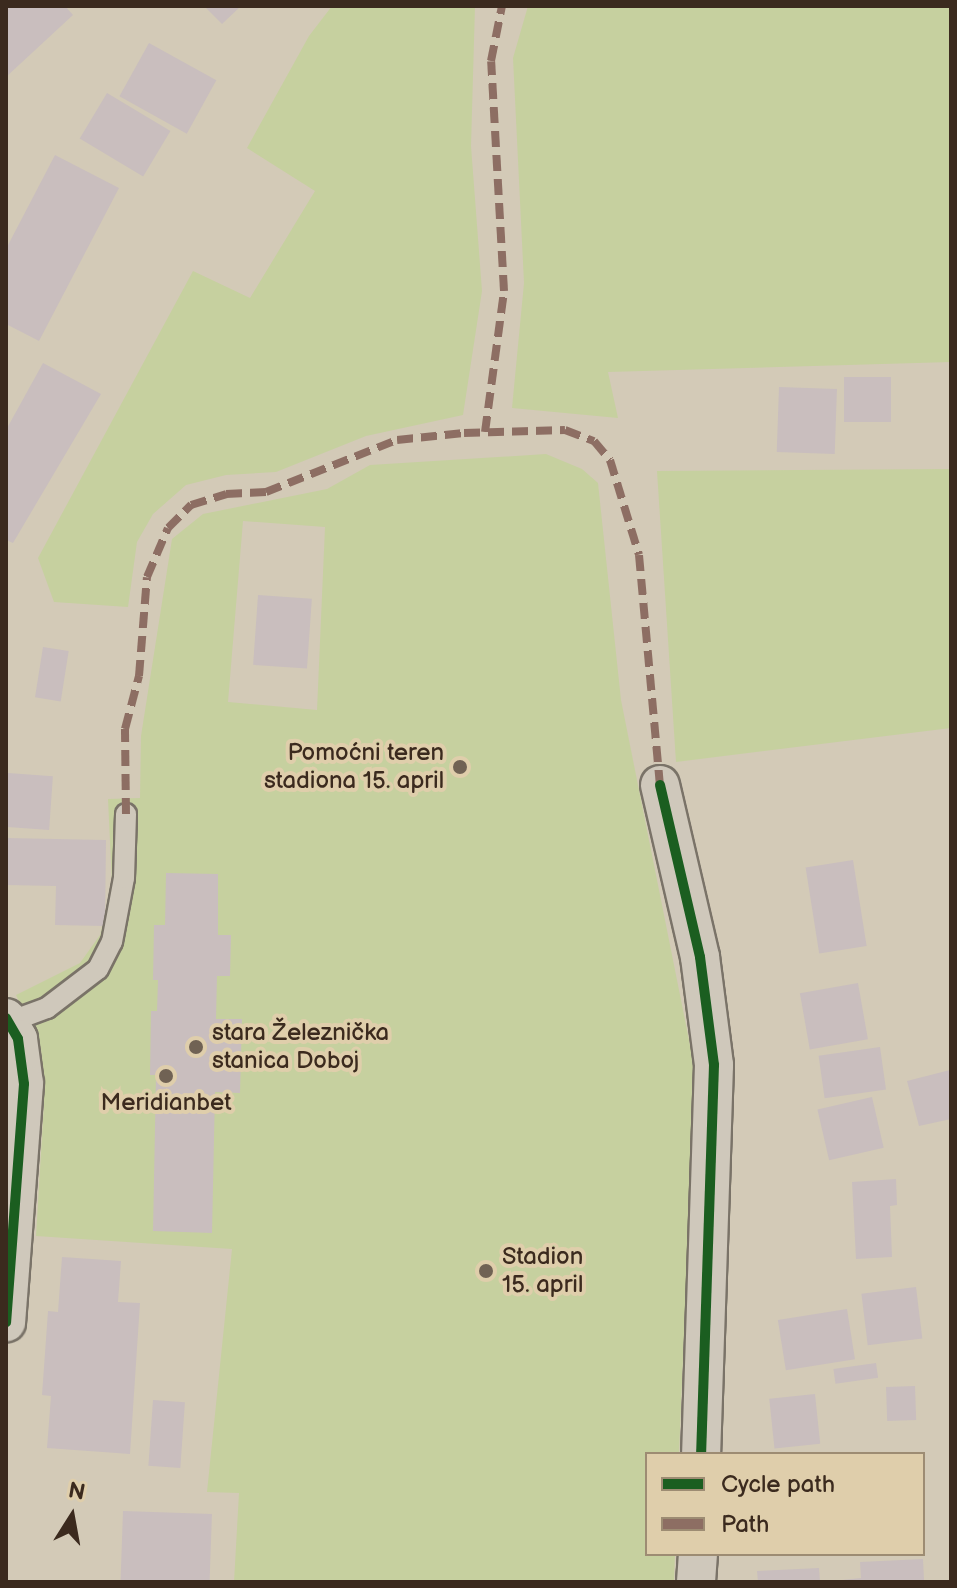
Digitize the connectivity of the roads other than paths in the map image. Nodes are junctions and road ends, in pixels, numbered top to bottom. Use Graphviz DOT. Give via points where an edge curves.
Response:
graph roads {
  1 [pos="660,785"];
  2 [pos="126,814"];
  3 [pos="8,1020"];
  4 [pos="6,1322"];
  5 [pos="701,1452"];
  6 [pos="698,1556"];
  7 [pos="696,1582"];
  1 -- 5 [label="street" via="700,957 714,1065"];
  2 -- 3 [label="lane" via="124,878 112,942 98,969 47,1008"];
  3 -- 4 [label="street" via="22,1054 24,1084"];
  6 -- 7 [label="street"];
}
